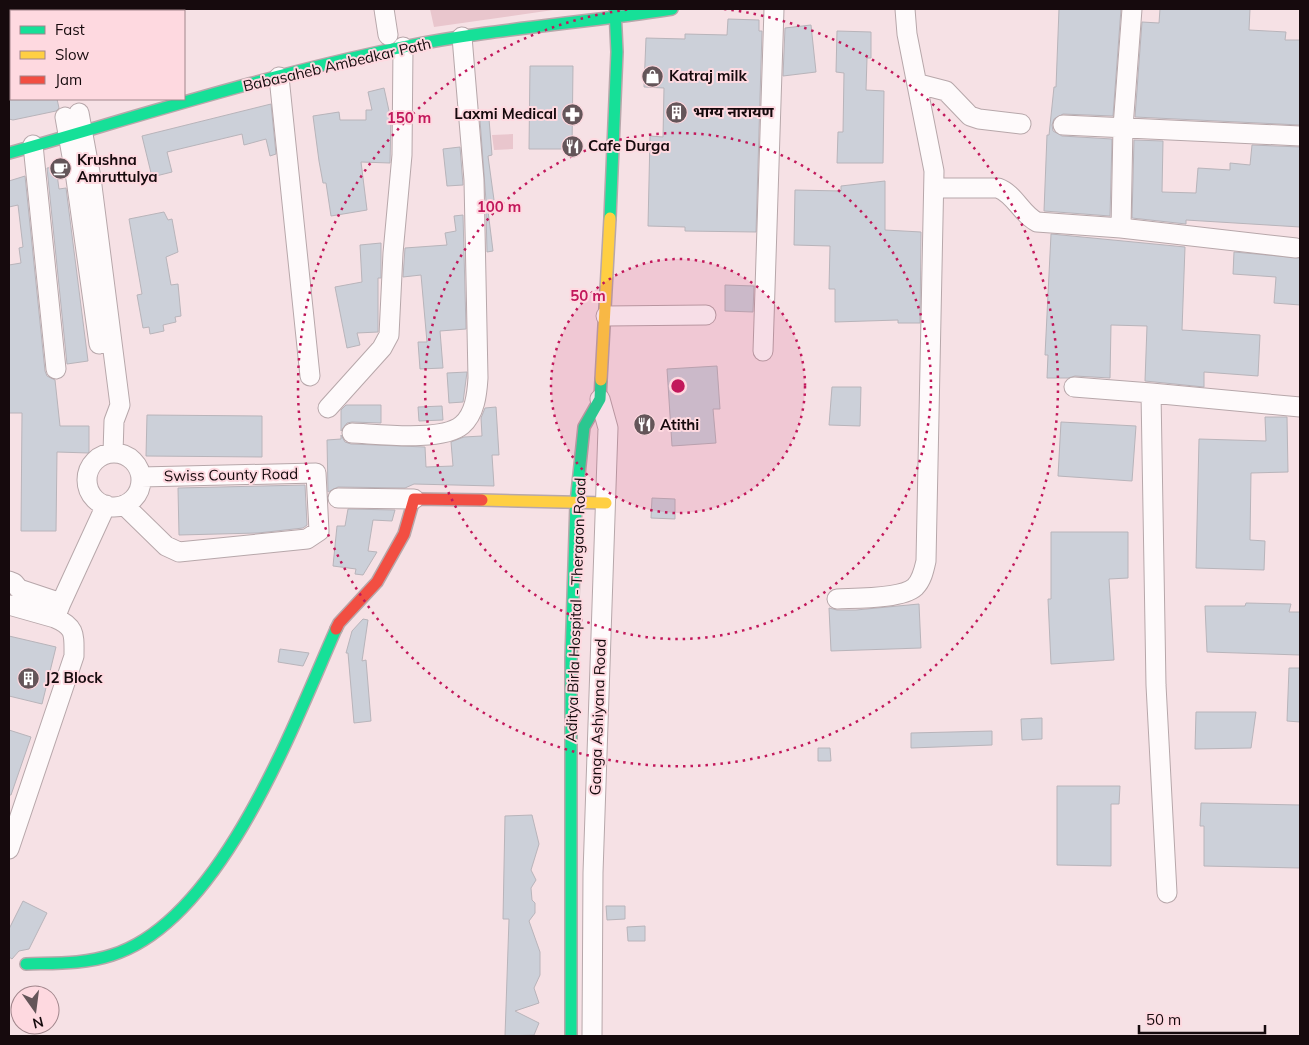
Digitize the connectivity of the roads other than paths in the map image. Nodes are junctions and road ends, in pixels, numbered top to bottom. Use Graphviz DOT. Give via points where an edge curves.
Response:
graph roads {
  1 [pos="384,9"];
  2 [pos="672,9"];
  3 [pos="774,9"];
  4 [pos="905,9"];
  5 [pos="1132,9"];
  6 [pos="615,13"];
  7 [pos="462,37"];
  8 [pos="391,38"];
  9 [pos="279,77"];
  10 [pos="919,84"];
  11 [pos="185,97"];
  12 [pos="171,100"];
  13 [pos="73,121"];
  14 [pos="1021,124"];
  15 [pos="1063,125"];
  16 [pos="1123,127"];
  17 [pos="1300,136"];
  18 [pos="33,145"];
  19 [pos="9,153"];
  20 [pos="934,188"];
  21 [pos="1121,228"];
  22 [pos="1296,248"];
  23 [pos="706,314"];
  24 [pos="606,316"];
  25 [pos="763,351"];
  26 [pos="56,369"];
  27 [pos="310,376"];
  28 [pos="1074,387"];
  29 [pos="1151,393"];
  30 [pos="600,400"];
  31 [pos="1300,407"];
  32 [pos="328,408"];
  33 [pos="117,413"];
  34 [pos="352,433"];
  35 [pos="113,453"];
  36 [pos="141,477"];
  37 [pos="338,498"];
  38 [pos="414,500"];
  39 [pos="576,503"];
  40 [pos="606,503"];
  41 [pos="115,505"];
  42 [pos="12,588"];
  43 [pos="837,599"];
  44 [pos="9,605"];
  45 [pos="58,611"];
  46 [pos="9,848"];
  47 [pos="1166,893"];
  48 [pos="26,964"];
  49 [pos="571,1036"];
  50 [pos="592,1036"];
  1 -- 8 [label="street"];
  2 -- 6 [label="street, Babasaheb Ambedkar Path"];
  3 -- 25 [label="street"];
  4 -- 10 [label="street" via="907,34"];
  5 -- 16 [label="street"];
  6 -- 7 [label="street, Babasaheb Ambedkar Path"];
  6 -- 24 [label="street, Aditya Birla Hospital - Thergaon Road" via="617,52"];
  7 -- 8 [label="street, Babasaheb Ambedkar Path"];
  7 -- 34 [label="street" via="474,180 478,378 475,400 462,424 446,432"];
  8 -- 9 [label="street, Babasaheb Ambedkar Path"];
  8 -- 32 [label="street" via="402,155 393,244 389,335 382,348"];
  9 -- 11 [label="street, Babasaheb Ambedkar Path"];
  9 -- 27 [label="street"];
  10 -- 14 [label="street" via="946,91 970,116"];
  10 -- 20 [label="street"];
  12 -- 13 [label="street, Babasaheb Ambedkar Path"];
  13 -- 18 [label="street, Babasaheb Ambedkar Path"];
  13 -- 33 [label="street" via="91,178"];
  13 -- 33 [label="street" via="108,407"];
  15 -- 16 [label="street"];
  16 -- 17 [label="street"];
  16 -- 21 [label="street"];
  18 -- 19 [label="street, Babasaheb Ambedkar Path"];
  18 -- 26 [label="street"];
  20 -- 21 [label="street" via="998,188 1006,191 1027,217 1037,222"];
  20 -- 43 [label="street" via="926,562 914,588 901,594"];
  21 -- 22 [label="street"];
  23 -- 24 [label="street"];
  24 -- 30 [label="street, Aditya Birla Hospital - Thergaon Road"];
  28 -- 29 [label="street"];
  29 -- 31 [label="street"];
  29 -- 47 [label="street" via="1156,685"];
  30 -- 39 [label="street, Aditya Birla Hospital - Thergaon Road" via="584,427"];
  30 -- 40 [label="street, Ganga Ashiyana Road" via="608,428"];
  33 -- 35 [label="street"];
  35 -- 36 [label="street" via="134,462"];
  35 -- 41 [label="street, Swiss County Road" via="95,461 88,477 92,495"];
  36 -- 41 [label="street" via="137,494"];
  36 -- 41 [label="street, Swiss County Road" via="316,473 319,531 307,539 179,552 166,546"];
  37 -- 38 [label="street"];
  38 -- 39 [label="street"];
  38 -- 48 [label="street" via="404,534 377,582 338,623 275,766 254,804 223,856 187,905 149,937 113,955 73,963"];
  39 -- 40 [label="street"];
  39 -- 49 [label="street, Aditya Birla Hospital - Thergaon Road" via="571,659"];
  40 -- 50 [label="street, Ganga Ashiyana Road" via="592,898"];
  41 -- 45 [label="street"];
  42 -- 45 [label="street"];
  44 -- 45 [label="street"];
  45 -- 46 [label="street" via="74,633 74,656"];
}
